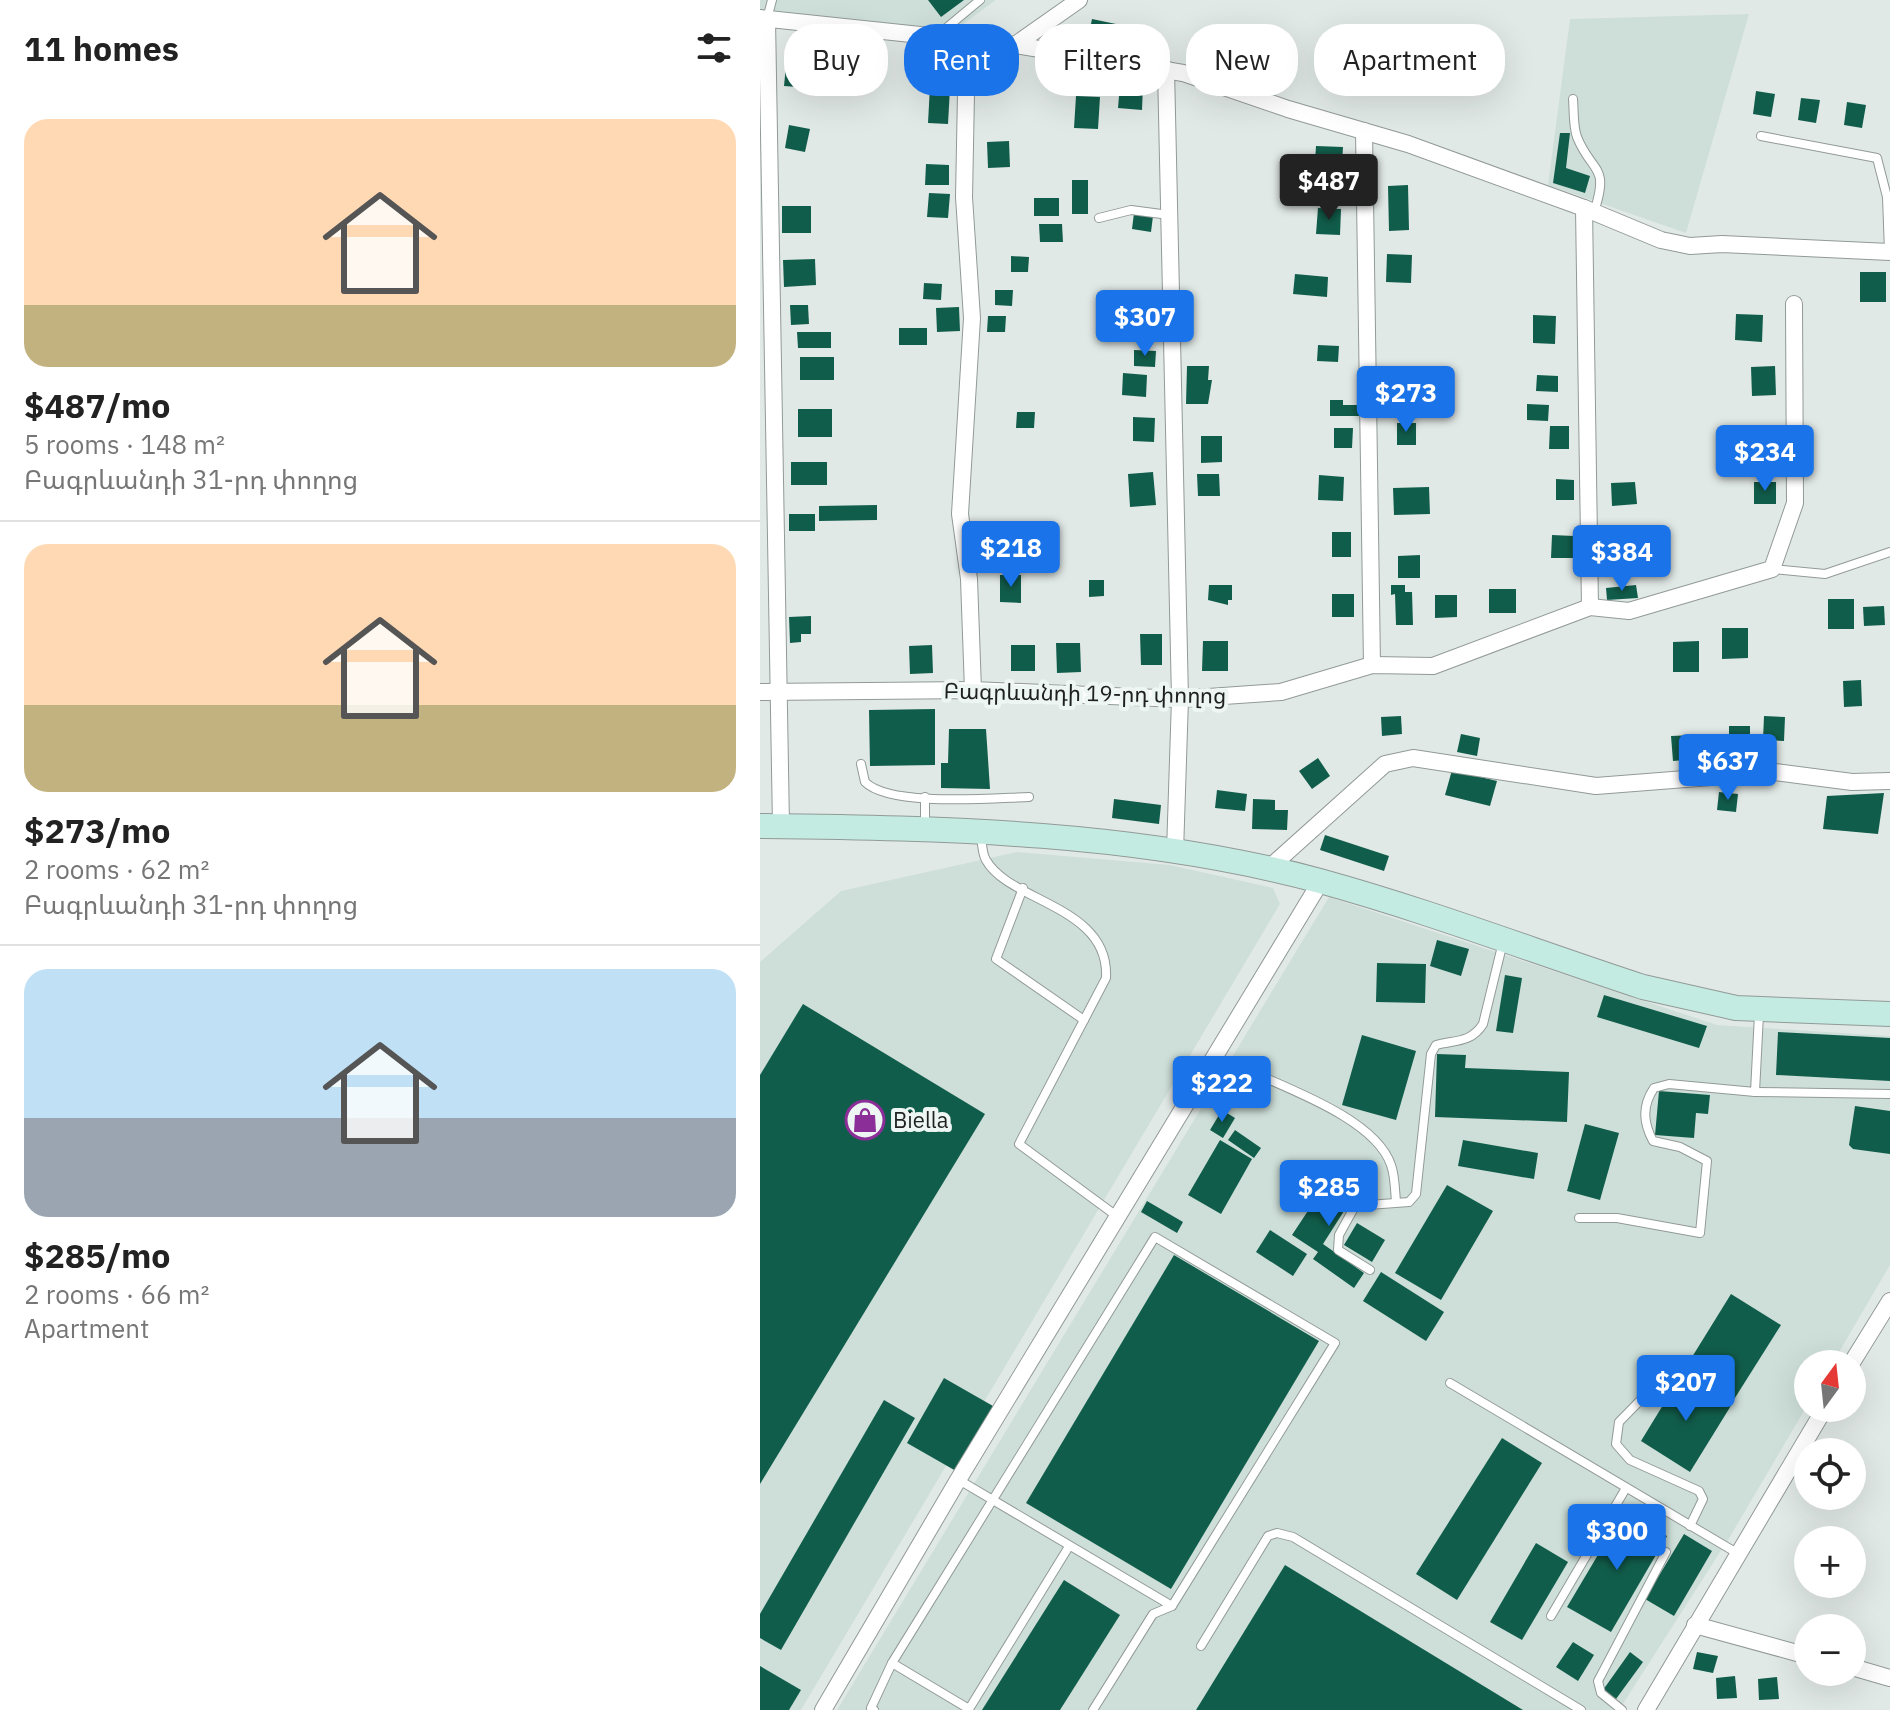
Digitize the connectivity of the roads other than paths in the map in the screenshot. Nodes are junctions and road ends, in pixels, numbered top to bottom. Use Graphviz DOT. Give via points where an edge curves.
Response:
graph roads {
  1 [pos="772,0"];
  2 [pos="980,0"];
  3 [pos="1079,0"];
  4 [pos="764,19"];
  5 [pos="951,24"];
  6 [pos="904,34"];
  7 [pos="1019,42"];
  8 [pos="1170,70"];
  9 [pos="966,96"];
  10 [pos="1167,96"];
  11 [pos="1573,99"];
  12 [pos="1364,131"];
  13 [pos="1761,136"];
  14 [pos="1589,210"];
  15 [pos="1170,215"];
  16 [pos="1099,218"];
  17 [pos="1890,252"];
  18 [pos="1794,304"];
  19 [pos="1890,552"];
  20 [pos="1772,569"];
  21 [pos="1590,607"];
  22 [pos="1372,665"];
  23 [pos="973,690"];
  24 [pos="768,693"];
  25 [pos="1180,699"];
  26 [pos="861,764"];
  27 [pos="1890,781"];
  28 [pos="925,797"];
  29 [pos="1029,797"];
  30 [pos="770,826"];
  31 [pos="925,830"];
  32 [pos="980,831"];
  33 [pos="1175,852"];
  34 [pos="1268,869"];
  35 [pos="1321,881"];
  36 [pos="1023,888"];
  37 [pos="1503,941"];
  38 [pos="1759,1009"];
  39 [pos="1890,1014"];
  40 [pos="1084,1020"];
  41 [pos="1243,1068"];
  42 [pos="1755,1092"];
  43 [pos="1890,1094"];
  44 [pos="1396,1202"];
  45 [pos="1118,1217"];
  46 [pos="1579,1218"];
  47 [pos="1370,1270"];
  48 [pos="1890,1301"];
  49 [pos="1860,1350"];
  50 [pos="1665,1375"];
  51 [pos="1450,1383"];
  52 [pos="1817,1422"];
  53 [pos="958,1480"];
  54 [pos="1626,1488"];
  55 [pos="993,1502"];
  56 [pos="1690,1526"];
  57 [pos="1068,1548"];
  58 [pos="1666,1552"];
  59 [pos="1737,1553"];
  60 [pos="1172,1606"];
  61 [pos="1551,1616"];
  62 [pos="1695,1625"];
  63 [pos="1201,1646"];
  64 [pos="1794,1652"];
  65 [pos="892,1663"];
  66 [pos="1866,1671"];
  67 [pos="1890,1678"];
  68 [pos="823,1710"];
  69 [pos="874,1710"];
  70 [pos="1093,1710"];
  71 [pos="1581,1710"];
  72 [pos="1622,1710"];
  73 [pos="1646,1710"];
  1 -- 4 [label="lane"];
  2 -- 5 [label="lane"];
  3 -- 7 [label="street"];
  4 -- 6 [label="street"];
  4 -- 24 [label="street"];
  8 -- 12 [label="street"];
  9 -- 23 [label="street" via="964,197 972,318 960,514 969,579"];
  10 -- 15 [label="street"];
  11 -- 14 [label="lane" via="1576,134 1602,183"];
  12 -- 14 [label="street"];
  12 -- 22 [label="street"];
  13 -- 17 [label="lane" via="1877,158 1887,197"];
  14 -- 17 [label="street" via="1661,240 1690,246"];
  14 -- 21 [label="street"];
  15 -- 16 [label="lane" via="1131,210"];
  15 -- 25 [label="street"];
  18 -- 20 [label="street" via="1795,503"];
  19 -- 20 [label="lane" via="1825,574"];
  20 -- 21 [label="street, Բագրևանդի 19-րդ փողոց" via="1629,611"];
  21 -- 22 [label="street, Բագրևանդի 19-րդ փողոց" via="1433,666"];
  22 -- 25 [label="street, Բագրևանդի 19-րդ փողոց" via="1281,692"];
  23 -- 24 [label="street, Բագրևանդի 19-րդ փողոց"];
  23 -- 25 [label="street, Բագրևանդի 19-րդ փողոց"];
  24 -- 30 [label="street"];
  25 -- 33 [label="street"];
  26 -- 28 [label="lane" via="872,788"];
  27 -- 34 [label="street" via="1775,772 1596,786 1413,758 1385,764"];
  28 -- 29 [label="lane"];
  28 -- 31 [label="lane"];
  30 -- 31 [label="street"];
  31 -- 32 [label="street"];
  32 -- 33 [label="street"];
  32 -- 36 [label="lane" via="986,860"];
  33 -- 34 [label="street"];
  34 -- 35 [label="street"];
  35 -- 37 [label="street"];
  35 -- 45 [label="street"];
  36 -- 40 [label="lane" via="1089,932 1107,959 1106,978"];
  36 -- 40 [label="lane" via="996,959"];
  37 -- 38 [label="street" via="1671,994"];
  37 -- 44 [label="lane" via="1477,1034 1436,1045 1431,1054 1416,1194 1409,1202"];
  38 -- 39 [label="street"];
  38 -- 42 [label="lane"];
  40 -- 45 [label="lane" via="1019,1144"];
  41 -- 44 [label="lane" via="1351,1121 1376,1140 1391,1165"];
  42 -- 43 [label="lane"];
  42 -- 46 [label="lane" via="1669,1084 1654,1088 1646,1101 1645,1125 1653,1141 1707,1161 1700,1233 1617,1218"];
  44 -- 47 [label="lane" via="1355,1206 1339,1235 1338,1250"];
  45 -- 53 [label="street"];
  48 -- 49 [label="street"];
  50 -- 56 [label="lane" via="1619,1422 1616,1444 1630,1460 1699,1491 1703,1499"];
  51 -- 54 [label="lane"];
  52 -- 59 [label="street"];
  53 -- 55 [label="lane"];
  53 -- 68 [label="street"];
  54 -- 56 [label="lane"];
  54 -- 61 [label="lane"];
  55 -- 57 [label="lane"];
  55 -- 60 [label="lane" via="1155,1237 1335,1343"];
  55 -- 65 [label="lane"];
  56 -- 59 [label="lane"];
  57 -- 60 [label="lane"];
  57 -- 65 [label="lane" via="969,1709"];
  58 -- 72 [label="lane" via="1598,1681 1601,1693"];
  59 -- 62 [label="street"];
  60 -- 70 [label="lane" via="1153,1614"];
  62 -- 64 [label="street"];
  62 -- 73 [label="street"];
  63 -- 71 [label="lane" via="1268,1536 1277,1533 1293,1537"];
  65 -- 69 [label="lane"];
  66 -- 67 [label="street"];
}
